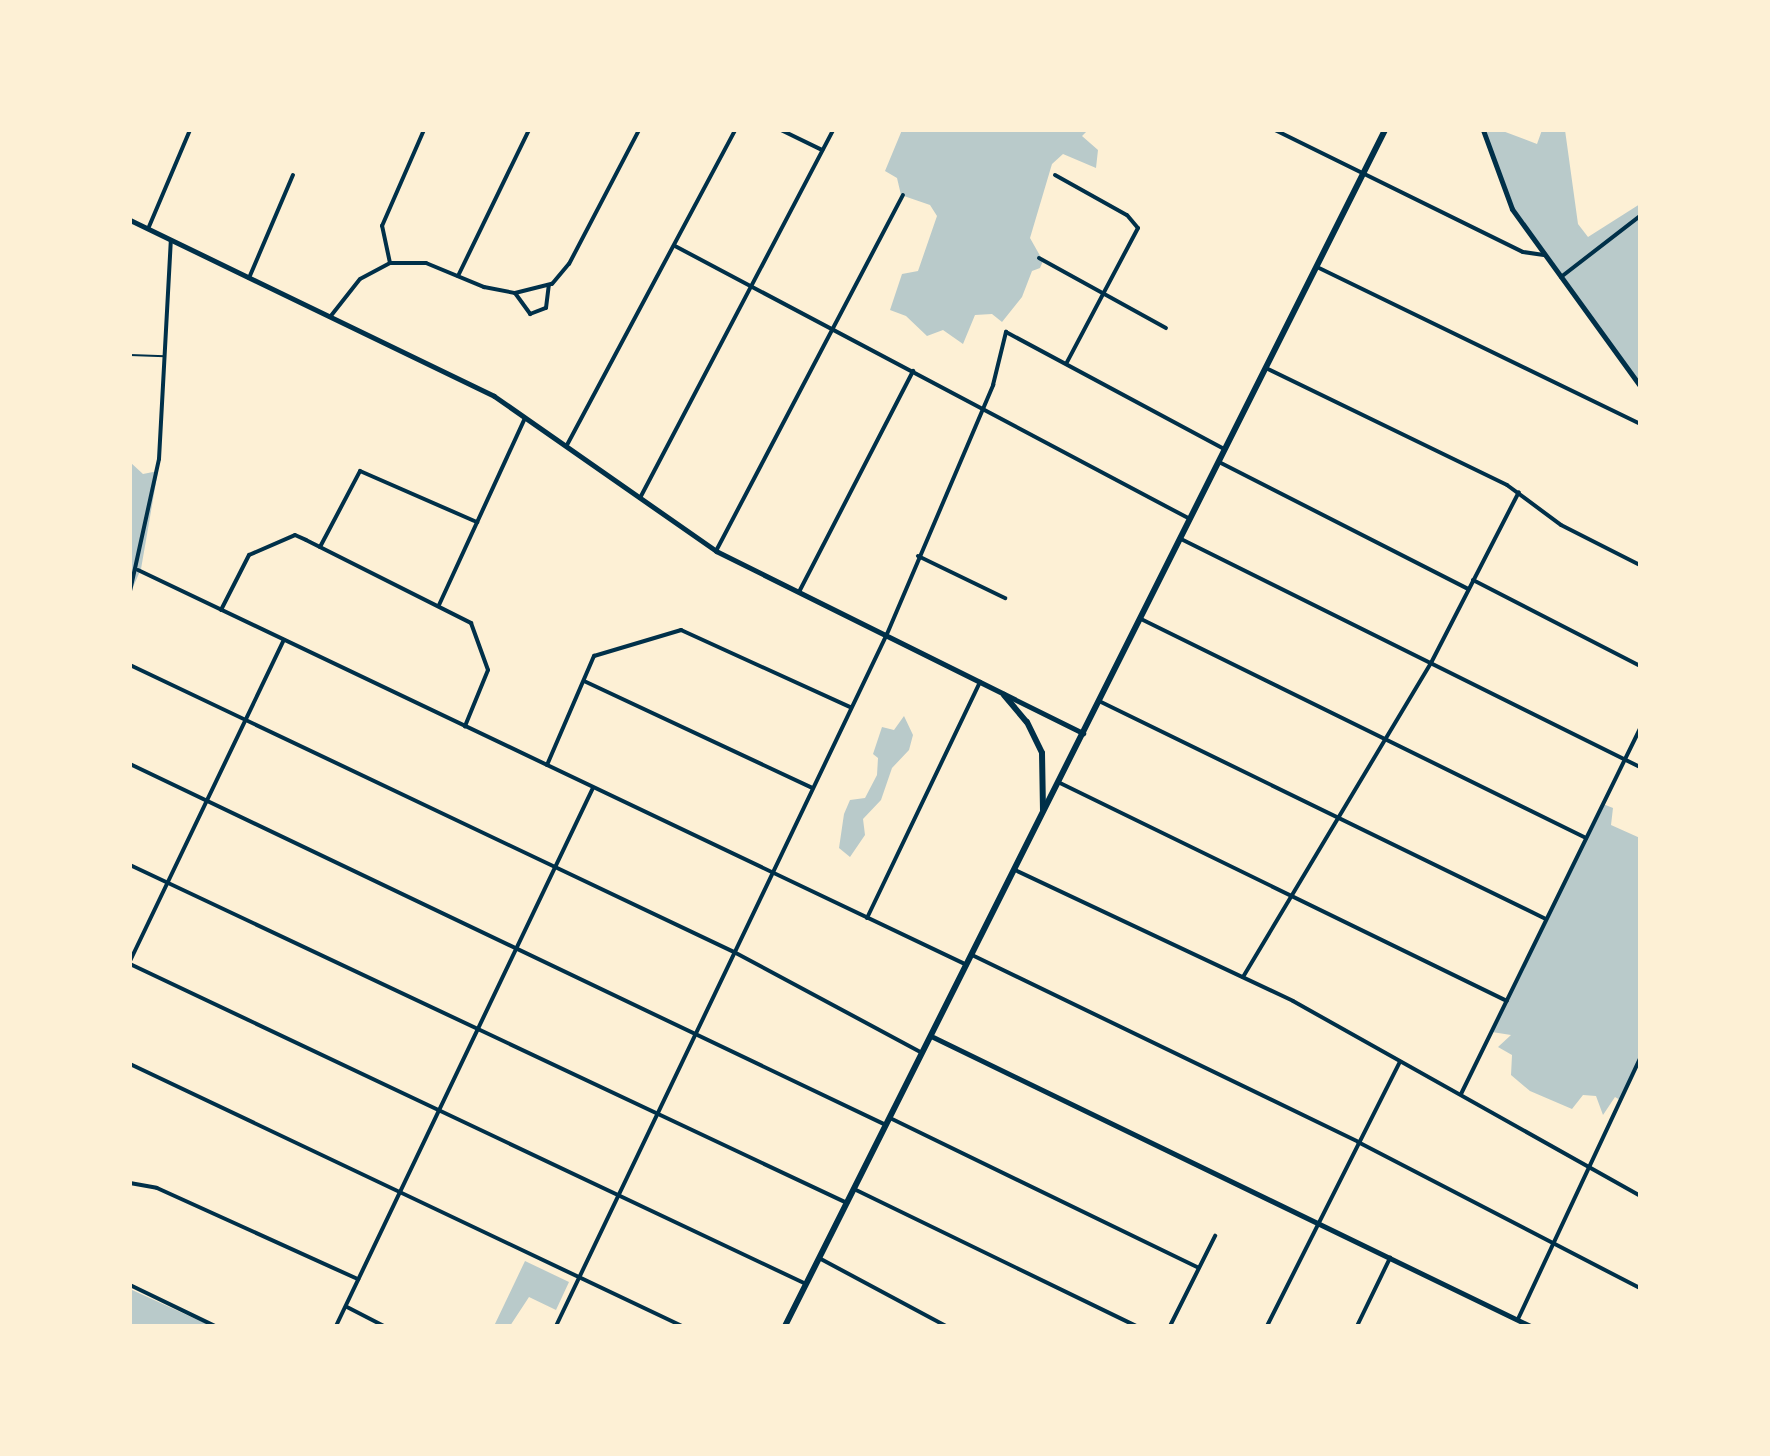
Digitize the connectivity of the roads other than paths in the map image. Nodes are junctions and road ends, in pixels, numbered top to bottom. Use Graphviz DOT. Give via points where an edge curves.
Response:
graph roads {
  1 [pos="190,130"];
  2 [pos="424,130"];
  3 [pos="529,130"];
  4 [pos="639,130"];
  5 [pos="735,130"];
  6 [pos="781,130"];
  7 [pos="833,130"];
  8 [pos="1275,130"];
  9 [pos="1385,130"];
  10 [pos="1483,130"];
  11 [pos="822,150"];
  12 [pos="1363,174"];
  13 [pos="293,175"];
  14 [pos="1055,175"];
  15 [pos="903,195"];
  16 [pos="1640,216"];
  17 [pos="130,220"];
  18 [pos="148,229"];
  19 [pos="171,240"];
  20 [pos="675,246"];
  21 [pos="1544,255"];
  22 [pos="1039,258"];
  23 [pos="390,263"];
  24 [pos="1317,267"];
  25 [pos="458,276"];
  26 [pos="1561,277"];
  27 [pos="249,278"];
  28 [pos="549,285"];
  29 [pos="753,287"];
  30 [pos="515,293"];
  31 [pos="1104,296"];
  32 [pos="330,317"];
  33 [pos="832,327"];
  34 [pos="1166,328"];
  35 [pos="130,355"];
  36 [pos="166,357"];
  37 [pos="1067,362"];
  38 [pos="1266,368"];
  39 [pos="913,371"];
  40 [pos="1640,386"];
  41 [pos="982,407"];
  42 [pos="526,415"];
  43 [pos="1640,424"];
  44 [pos="567,445"];
  45 [pos="1226,450"];
  46 [pos="1219,462"];
  47 [pos="1519,492"];
  48 [pos="640,498"];
  49 [pos="1190,519"];
  50 [pos="477,522"];
  51 [pos="1181,539"];
  52 [pos="320,547"];
  53 [pos="716,551"];
  54 [pos="918,556"];
  55 [pos="1640,565"];
  56 [pos="138,570"];
  57 [pos="1473,580"];
  58 [pos="1468,589"];
  59 [pos="130,591"];
  60 [pos="799,592"];
  61 [pos="1005,598"];
  62 [pos="439,605"];
  63 [pos="221,610"];
  64 [pos="1141,619"];
  65 [pos="887,634"];
  66 [pos="284,640"];
  67 [pos="1431,663"];
  68 [pos="130,665"];
  69 [pos="1640,666"];
  70 [pos="584,681"];
  71 [pos="980,682"];
  72 [pos="1004,695"];
  73 [pos="1099,701"];
  74 [pos="850,707"];
  75 [pos="245,718"];
  76 [pos="465,726"];
  77 [pos="1640,729"];
  78 [pos="1083,733"];
  79 [pos="1384,741"];
  80 [pos="1626,760"];
  81 [pos="130,764"];
  82 [pos="547,765"];
  83 [pos="1640,767"];
  84 [pos="1060,783"];
  85 [pos="593,788"];
  86 [pos="812,788"];
  87 [pos="207,801"];
  88 [pos="1042,817"];
  89 [pos="1338,820"];
  90 [pos="1586,838"];
  91 [pos="130,865"];
  92 [pos="554,865"];
  93 [pos="1015,870"];
  94 [pos="772,873"];
  95 [pos="168,883"];
  96 [pos="1293,896"];
  97 [pos="867,918"];
  98 [pos="1545,919"];
  99 [pos="516,948"];
  100 [pos="734,952"];
  101 [pos="972,955"];
  102 [pos="130,963"];
  103 [pos="967,965"];
  104 [pos="1243,977"];
  105 [pos="1507,1001"];
  106 [pos="477,1029"];
  107 [pos="694,1032"];
  108 [pos="933,1037"];
  109 [pos="924,1054"];
  110 [pos="1640,1058"];
  111 [pos="1400,1062"];
  112 [pos="130,1064"];
  113 [pos="1461,1094"];
  114 [pos="437,1111"];
  115 [pos="655,1113"];
  116 [pos="888,1122"];
  117 [pos="1358,1142"];
  118 [pos="1587,1169"];
  119 [pos="130,1183"];
  120 [pos="854,1189"];
  121 [pos="399,1193"];
  122 [pos="616,1196"];
  123 [pos="1640,1196"];
  124 [pos="847,1203"];
  125 [pos="1319,1224"];
  126 [pos="1215,1236"];
  127 [pos="1551,1244"];
  128 [pos="819,1258"];
  129 [pos="1390,1258"];
  130 [pos="1199,1268"];
  131 [pos="579,1277"];
  132 [pos="358,1279"];
  133 [pos="806,1284"];
  134 [pos="130,1285"];
  135 [pos="1640,1288"];
  136 [pos="345,1307"];
  137 [pos="1518,1319"];
  138 [pos="215,1326"];
  139 [pos="336,1326"];
  140 [pos="384,1326"];
  141 [pos="556,1326"];
  142 [pos="682,1326"];
  143 [pos="785,1326"];
  144 [pos="946,1326"];
  145 [pos="1136,1326"];
  146 [pos="1170,1326"];
  147 [pos="1267,1326"];
  148 [pos="1357,1326"];
  149 [pos="1530,1326"];
  1 -- 18 [label="street"];
  2 -- 23 [label="street" via="382,226"];
  3 -- 25 [label="street"];
  4 -- 28 [label="street" via="569,264"];
  5 -- 20 [label="street"];
  6 -- 11 [label="street"];
  7 -- 11 [label="street"];
  8 -- 12 [label="street"];
  9 -- 12 [label="main road"];
  10 -- 21 [label="main road" via="1504,194"];
  11 -- 29 [label="street"];
  12 -- 21 [label="street" via="1523,252"];
  12 -- 24 [label="main road"];
  13 -- 27 [label="street"];
  14 -- 31 [label="street" via="1138,226"];
  15 -- 33 [label="street"];
  16 -- 26 [label="street"];
  17 -- 18 [label="main road"];
  18 -- 19 [label="main road"];
  19 -- 27 [label="main road"];
  19 -- 36 [label="street"];
  20 -- 29 [label="street"];
  20 -- 44 [label="street"];
  21 -- 26 [label="main road"];
  22 -- 31 [label="street"];
  23 -- 25 [label="street" via="426,263"];
  23 -- 32 [label="street" via="360,279"];
  24 -- 38 [label="main road"];
  24 -- 43 [label="street"];
  25 -- 30 [label="street"];
  26 -- 40 [label="main road"];
  27 -- 32 [label="main road"];
  28 -- 30 [label="street"];
  28 -- 30 [label="street" via="546,308 539,315 523,310"];
  29 -- 33 [label="street"];
  29 -- 48 [label="street"];
  31 -- 34 [label="street"];
  31 -- 37 [label="street"];
  32 -- 42 [label="main road"];
  33 -- 39 [label="street"];
  33 -- 53 [label="street"];
  35 -- 36 [label="lane"];
  36 -- 56 [label="street" via="159,459"];
  37 -- 41 [label="street" via="1010,334"];
  37 -- 45 [label="street"];
  38 -- 45 [label="main road"];
  38 -- 47 [label="street"];
  39 -- 41 [label="street"];
  39 -- 60 [label="street"];
  41 -- 49 [label="street"];
  41 -- 54 [label="street"];
  42 -- 44 [label="main road"];
  42 -- 50 [label="street"];
  44 -- 48 [label="main road"];
  45 -- 46 [label="main road"];
  46 -- 49 [label="main road"];
  46 -- 58 [label="street"];
  47 -- 55 [label="street" via="1561,525"];
  47 -- 57 [label="street"];
  48 -- 53 [label="main road"];
  49 -- 51 [label="main road"];
  50 -- 52 [label="street" via="360,471"];
  50 -- 62 [label="street"];
  51 -- 64 [label="main road"];
  51 -- 67 [label="street"];
  52 -- 62 [label="street"];
  52 -- 63 [label="street" via="295,535 249,555"];
  53 -- 60 [label="main road"];
  54 -- 61 [label="street"];
  54 -- 65 [label="street"];
  56 -- 59 [label="street"];
  56 -- 63 [label="street"];
  57 -- 58 [label="street"];
  57 -- 69 [label="street"];
  58 -- 67 [label="street"];
  60 -- 65 [label="main road"];
  62 -- 76 [label="street" via="471,623 488,670"];
  63 -- 66 [label="street"];
  64 -- 73 [label="main road"];
  64 -- 79 [label="street"];
  65 -- 71 [label="main road"];
  65 -- 74 [label="street"];
  66 -- 75 [label="street"];
  66 -- 76 [label="street"];
  67 -- 79 [label="street"];
  67 -- 80 [label="street"];
  68 -- 75 [label="street"];
  70 -- 74 [label="street" via="603,650 686,629"];
  70 -- 82 [label="street"];
  70 -- 86 [label="street"];
  71 -- 72 [label="main road"];
  71 -- 97 [label="street"];
  72 -- 78 [label="main road"];
  72 -- 88 [label="main road" via="1027,722 1042,753"];
  73 -- 78 [label="main road"];
  73 -- 89 [label="street"];
  74 -- 86 [label="street"];
  75 -- 87 [label="street"];
  75 -- 92 [label="street"];
  76 -- 82 [label="street"];
  77 -- 80 [label="street"];
  78 -- 84 [label="main road"];
  79 -- 89 [label="street"];
  79 -- 90 [label="street"];
  80 -- 83 [label="street"];
  80 -- 90 [label="street"];
  81 -- 87 [label="street"];
  82 -- 85 [label="street"];
  84 -- 88 [label="main road"];
  84 -- 96 [label="street"];
  85 -- 92 [label="street"];
  85 -- 94 [label="street"];
  86 -- 94 [label="street"];
  87 -- 95 [label="street"];
  87 -- 99 [label="street"];
  88 -- 93 [label="main road"];
  89 -- 96 [label="street"];
  89 -- 98 [label="street"];
  90 -- 98 [label="street"];
  91 -- 95 [label="street"];
  92 -- 99 [label="street"];
  92 -- 100 [label="street"];
  93 -- 101 [label="main road"];
  93 -- 104 [label="street"];
  94 -- 97 [label="street"];
  94 -- 100 [label="street"];
  95 -- 102 [label="street"];
  95 -- 106 [label="street"];
  96 -- 104 [label="street"];
  96 -- 105 [label="street"];
  97 -- 103 [label="street"];
  98 -- 105 [label="street"];
  99 -- 106 [label="street"];
  99 -- 107 [label="street"];
  100 -- 107 [label="street"];
  100 -- 109 [label="street"];
  101 -- 103 [label="main road"];
  101 -- 117 [label="street"];
  102 -- 114 [label="street"];
  103 -- 108 [label="main road"];
  104 -- 111 [label="street"];
  105 -- 113 [label="street"];
  106 -- 114 [label="street"];
  106 -- 115 [label="street"];
  107 -- 115 [label="street"];
  107 -- 116 [label="street"];
  108 -- 109 [label="main road"];
  108 -- 125 [label="main road"];
  109 -- 116 [label="main road"];
  110 -- 118 [label="street"];
  111 -- 113 [label="street"];
  111 -- 117 [label="street"];
  112 -- 121 [label="street"];
  113 -- 118 [label="street"];
  114 -- 121 [label="street"];
  114 -- 122 [label="street"];
  115 -- 122 [label="street"];
  115 -- 124 [label="street"];
  116 -- 120 [label="main road"];
  116 -- 130 [label="street"];
  117 -- 125 [label="street"];
  117 -- 127 [label="street"];
  118 -- 123 [label="street"];
  118 -- 127 [label="street"];
  119 -- 132 [label="street" via="157,1188"];
  120 -- 124 [label="main road"];
  120 -- 145 [label="street"];
  121 -- 131 [label="street"];
  121 -- 132 [label="street"];
  122 -- 131 [label="street"];
  122 -- 133 [label="street"];
  124 -- 128 [label="main road"];
  125 -- 129 [label="main road"];
  125 -- 147 [label="street"];
  126 -- 130 [label="street"];
  127 -- 135 [label="street"];
  127 -- 137 [label="street"];
  128 -- 133 [label="main road"];
  128 -- 144 [label="street"];
  129 -- 137 [label="main road"];
  129 -- 148 [label="street"];
  130 -- 146 [label="street"];
  131 -- 141 [label="street"];
  131 -- 142 [label="street"];
  132 -- 136 [label="street"];
  133 -- 143 [label="main road"];
  134 -- 138 [label="street"];
  136 -- 139 [label="street"];
  136 -- 140 [label="street"];
  137 -- 149 [label="main road"];
}
